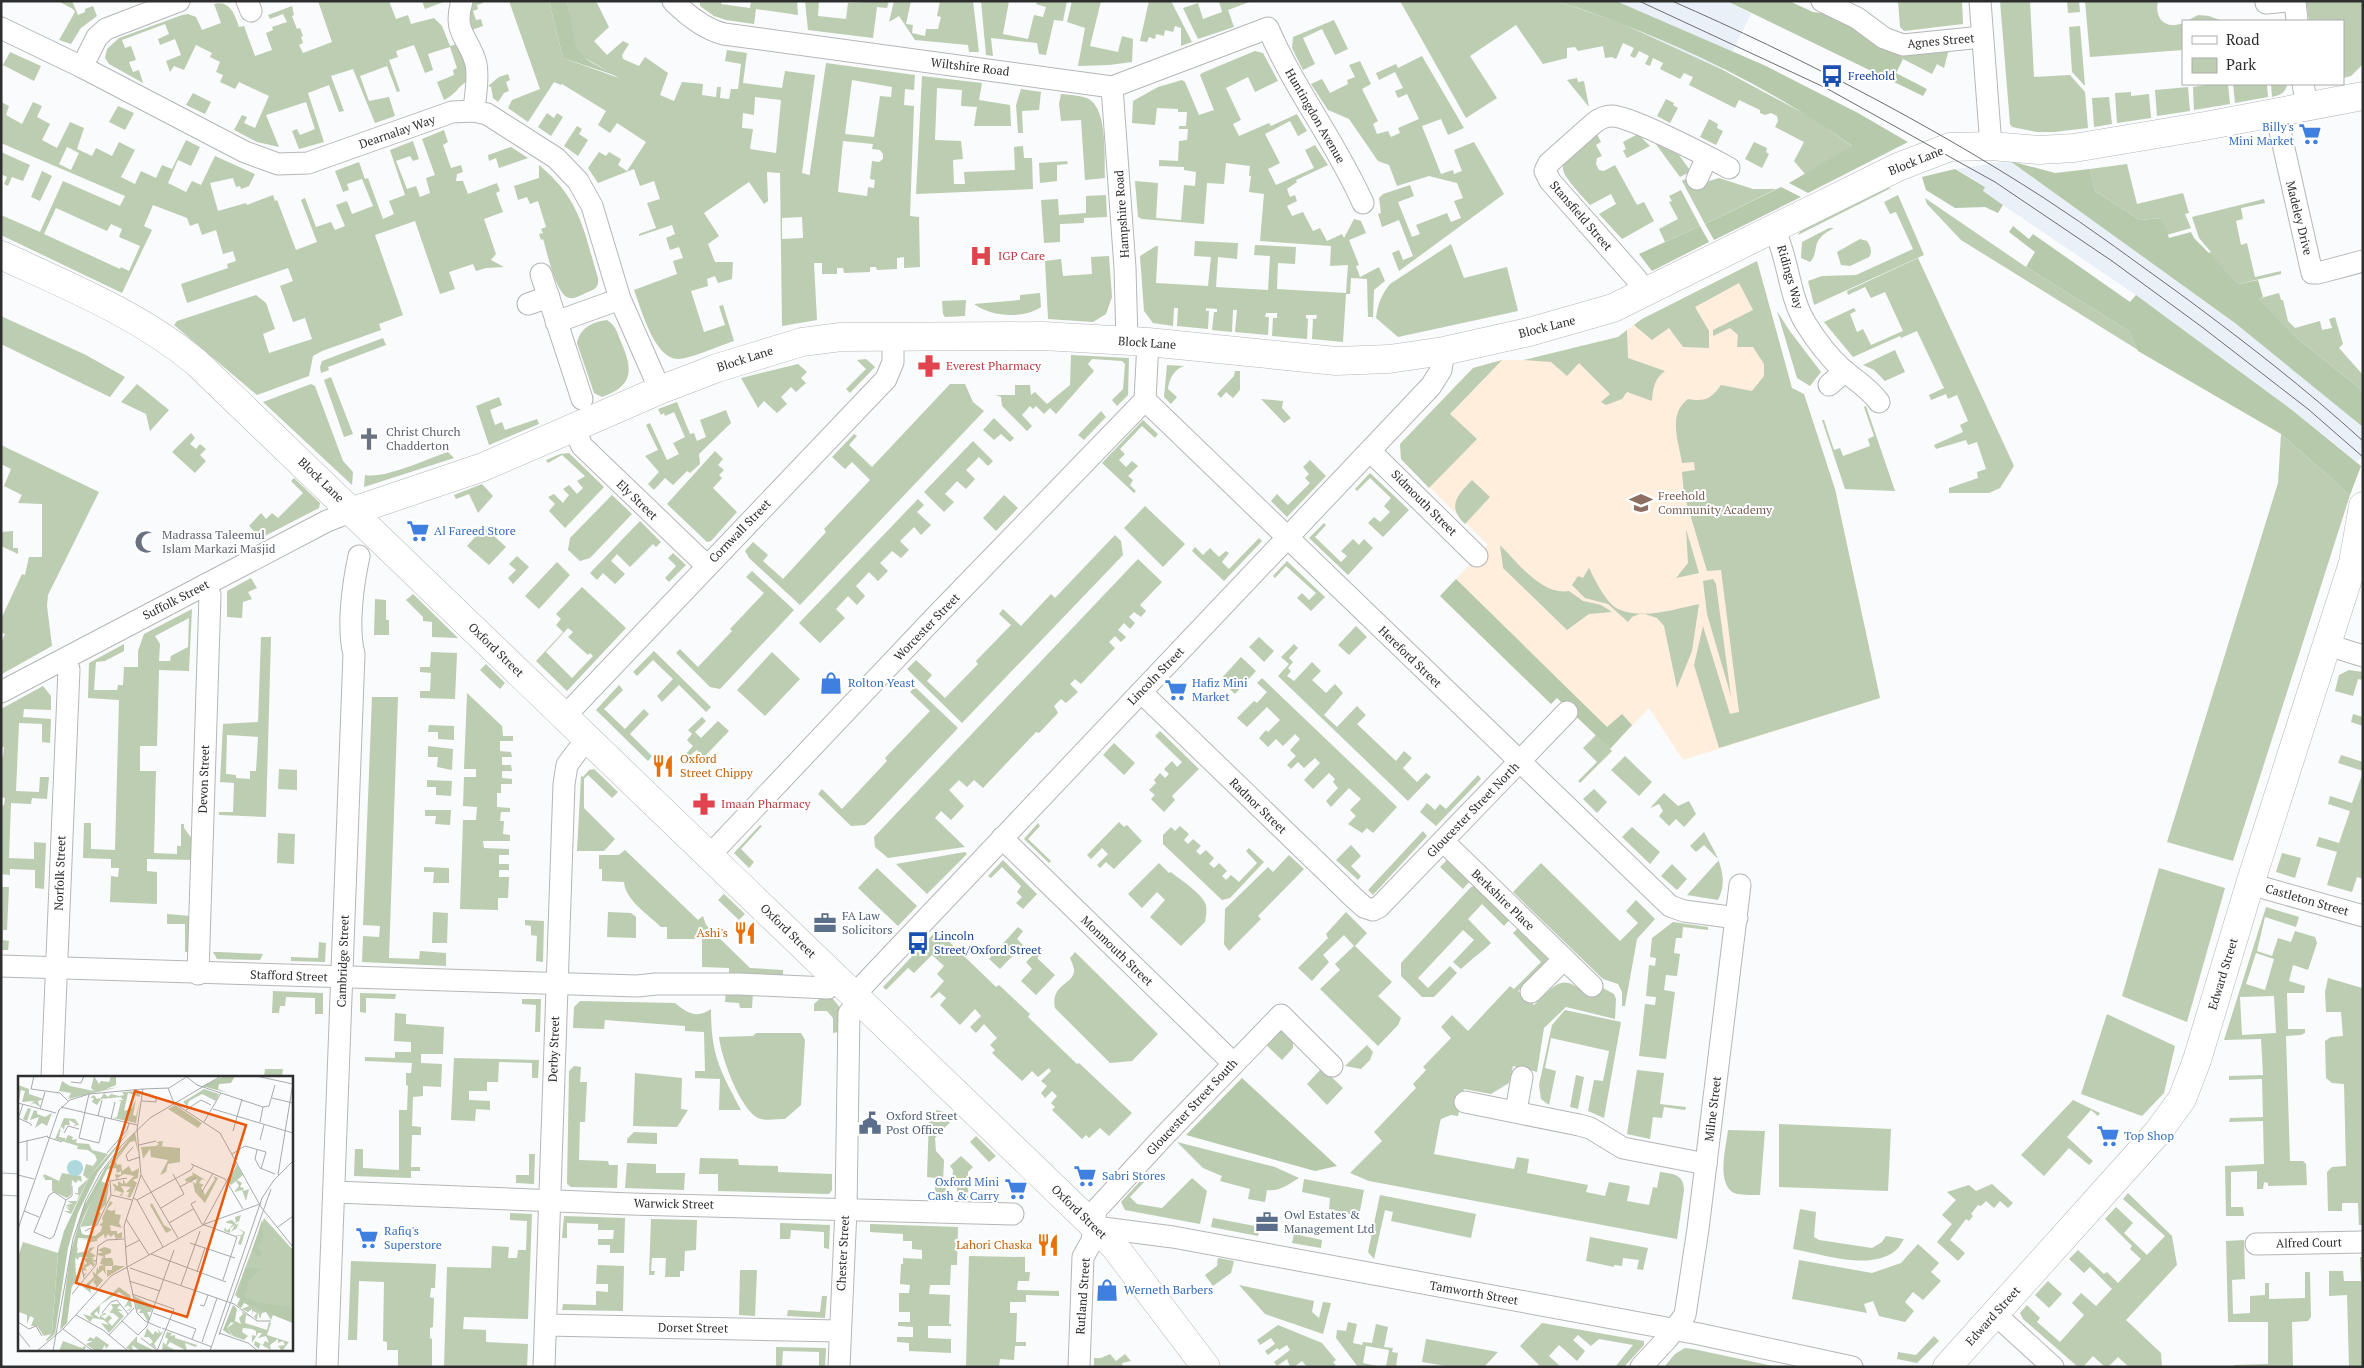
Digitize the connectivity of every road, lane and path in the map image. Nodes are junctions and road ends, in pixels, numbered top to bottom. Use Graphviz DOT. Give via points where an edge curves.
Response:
graph roads {
  1 [pos="179,1"];
  2 [pos="462,1"];
  3 [pos="673,1"];
  4 [pos="1822,1"];
  5 [pos="1980,1"];
  6 [pos="2288,1"];
  7 [pos="2294,1"];
  8 [pos="2266,3"];
  9 [pos="2296,20"];
  10 [pos="1,28"];
  11 [pos="1268,28"];
  12 [pos="1982,37"];
  13 [pos="82,67"];
  14 [pos="1112,87"];
  15 [pos="2305,95"];
  16 [pos="2363,96"];
  17 [pos="474,111"];
  18 [pos="2276,113"];
  19 [pos="1991,146"];
  20 [pos="1707,158"];
  21 [pos="1729,168"];
  22 [pos="1697,179"];
  23 [pos="1363,203"];
  24 [pos="1774,228"];
  25 [pos="1,255"];
  26 [pos="2363,261"];
  27 [pos="541,274"];
  28 [pos="1646,293"];
  29 [pos="548,297"];
  30 [pos="620,299"];
  31 [pos="528,304"];
  32 [pos="556,322"];
  33 [pos="892,336"];
  34 [pos="1138,341"];
  35 [pos="1444,351"];
  36 [pos="1845,370"];
  37 [pos="1829,385"];
  38 [pos="660,390"];
  39 [pos="582,399"];
  40 [pos="1145,400"];
  41 [pos="1879,402"];
  42 [pos="574,428"];
  43 [pos="1370,451"];
  44 [pos="2363,506"];
  45 [pos="353,511"];
  46 [pos="1288,539"];
  47 [pos="359,556"];
  48 [pos="1478,556"];
  49 [pos="706,566"];
  50 [pos="205,585"];
  51 [pos="2328,645"];
  52 [pos="2363,656"];
  53 [pos="69,669"];
  54 [pos="1,692"];
  55 [pos="1141,692"];
  56 [pos="1567,712"];
  57 [pos="565,716"];
  58 [pos="587,738"];
  59 [pos="1519,761"];
  60 [pos="1002,838"];
  61 [pos="1443,841"];
  62 [pos="710,855"];
  63 [pos="2250,884"];
  64 [pos="1740,885"];
  65 [pos="1379,907"];
  66 [pos="2363,916"];
  67 [pos="1737,918"];
  68 [pos="1564,959"];
  69 [pos="1,966"];
  70 [pos="57,967"];
  71 [pos="198,974"];
  72 [pos="342,978"];
  73 [pos="557,984"];
  74 [pos="1592,986"];
  75 [pos="851,991"];
  76 [pos="1531,992"];
  77 [pos="1233,1063"];
  78 [pos="1332,1066"];
  79 [pos="52,1076"];
  80 [pos="1522,1077"];
  81 [pos="1465,1102"];
  82 [pos="1516,1111"];
  83 [pos="1706,1164"];
  84 [pos="1,1184"];
  85 [pos="18,1185"];
  86 [pos="335,1192"];
  87 [pos="549,1200"];
  88 [pos="846,1209"];
  89 [pos="1013,1214"];
  90 [pos="1095,1227"];
  91 [pos="2363,1242"];
  92 [pos="2256,1244"];
  93 [pos="1995,1314"];
  94 [pos="546,1325"];
  95 [pos="1675,1330"];
  96 [pos="839,1331"];
  97 [pos="327,1367"];
  98 [pos="544,1367"];
  99 [pos="839,1367"];
  100 [pos="1079,1367"];
  101 [pos="1206,1367"];
  102 [pos="1642,1367"];
  103 [pos="1852,1367"];
  104 [pos="1947,1367"];
  105 [pos="2053,1367"];
  1 -- 13 [label="street" via="106,29 93,44"];
  2 -- 17 [label="street" via="460,29 477,68"];
  3 -- 14 [label="street, Wiltshire Road" via="690,17 724,34"];
  4 -- 12 [label="street, Agnes Street" via="1857,18 1884,38 1903,45"];
  5 -- 12 [label="street"];
  6 -- 8 [label="street"];
  7 -- 9 [label="street"];
  10 -- 13 [label="street, Dearnalay Way"];
  11 -- 14 [label="street, Wiltshire Road"];
  11 -- 23 [label="street, Huntingdon Avenue" via="1295,83"];
  12 -- 19 [label="street"];
  13 -- 17 [label="street, Dearnalay Way" via="245,152 278,164 308,163 452,112"];
  14 -- 34 [label="street, Hampshire Road" via="1125,268"];
  15 -- 16 [label="main road, Block Lane"];
  15 -- 18 [label="main road, Block Lane"];
  17 -- 30 [label="street, Dearnalay Way" via="487,114 556,158 578,181 592,206"];
  18 -- 19 [label="main road, Block Lane" via="2074,148 2039,150"];
  18 -- 26 [label="street, Madeley Drive" via="2312,272"];
  19 -- 24 [label="main road, Block Lane" via="1950,148 1916,159"];
  20 -- 21 [label="street, Stansfield Street"];
  20 -- 22 [label="street"];
  20 -- 28 [label="street, Stansfield Street" via="1646,128 1612,116 1594,122 1554,158 1545,171 1565,200"];
  24 -- 28 [label="main road, Block Lane"];
  24 -- 36 [label="street, Ridings Way" via="1803,318 1824,350"];
  25 -- 45 [label="main road, Block Lane" via="122,313 175,344"];
  27 -- 29 [label="street"];
  28 -- 35 [label="main road, Block Lane" via="1588,317"];
  29 -- 31 [label="street"];
  29 -- 32 [label="street"];
  30 -- 32 [label="street"];
  30 -- 38 [label="street, Dearnalay Way"];
  32 -- 39 [label="street"];
  33 -- 34 [label="main road, Block Lane" via="1043,336"];
  33 -- 38 [label="main road, Block Lane" via="802,342 739,360"];
  33 -- 49 [label="street, Cornwall Street" via="893,362 886,379"];
  34 -- 35 [label="main road, Block Lane" via="1336,361 1389,359"];
  34 -- 40 [label="street"];
  35 -- 43 [label="street, Lincoln Street" via="1441,370 1431,386"];
  36 -- 37 [label="street"];
  36 -- 41 [label="street, Ridings Way"];
  38 -- 42 [label="main road, Block Lane"];
  40 -- 46 [label="street, Hereford Street"];
  40 -- 62 [label="street, Worcester Street"];
  42 -- 45 [label="main road, Block Lane" via="483,467"];
  42 -- 49 [label="street, Ely Street" via="582,446"];
  43 -- 46 [label="street, Lincoln Street"];
  43 -- 48 [label="street, Sidmouth Street"];
  44 -- 51 [label="main road, Edward Street" via="2353,563"];
  45 -- 50 [label="street, Suffolk Street"];
  45 -- 57 [label="main road, Oxford Street"];
  46 -- 55 [label="street, Lincoln Street"];
  46 -- 59 [label="street, Hereford Street"];
  47 -- 72 [label="street, Cambridge Street" via="351,642 354,654"];
  49 -- 57 [label="street, Cornwall Street"];
  50 -- 54 [label="street, Suffolk Street"];
  50 -- 71 [label="street, Devon Street" via="210,596"];
  51 -- 52 [label="street"];
  51 -- 63 [label="main road, Edward Street"];
  53 -- 70 [label="street, Norfolk Street"];
  55 -- 60 [label="street, Lincoln Street"];
  55 -- 65 [label="street, Radnor Street" via="1364,907 1373,910"];
  56 -- 59 [label="street, Gloucester Street North"];
  57 -- 58 [label="main road, Oxford Street"];
  58 -- 62 [label="main road, Oxford Street"];
  58 -- 73 [label="street, Derby Street" via="567,765 564,784"];
  59 -- 61 [label="street, Gloucester Street North"];
  59 -- 67 [label="street, Hereford Street" via="1670,906"];
  60 -- 75 [label="street, Lincoln Street"];
  60 -- 77 [label="street, Monmouth Street"];
  61 -- 65 [label="street, Gloucester Street North"];
  61 -- 68 [label="street, Berkshire Place"];
  62 -- 75 [label="main road, Oxford Street"];
  63 -- 66 [label="street, Castleton Street"];
  63 -- 93 [label="main road, Edward Street" via="2182,1100 2158,1132"];
  64 -- 67 [label="street, Milne Street"];
  67 -- 83 [label="street, Milne Street"];
  68 -- 74 [label="street, Berkshire Place"];
  68 -- 76 [label="street"];
  69 -- 70 [label="street, Stafford Street"];
  70 -- 71 [label="street, Stafford Street"];
  70 -- 79 [label="street, Norfolk Street"];
  71 -- 72 [label="street, Stafford Street"];
  72 -- 73 [label="street, Stafford Street"];
  72 -- 86 [label="street, Cambridge Street"];
  73 -- 75 [label="street, Stafford Street" via="656,984 701,990 828,988"];
  73 -- 87 [label="street, Derby Street"];
  75 -- 88 [label="street, Chester Street"];
  75 -- 90 [label="main road, Oxford Street"];
  77 -- 78 [label="street, Gloucester Street South" via="1281,1016"];
  77 -- 90 [label="street, Gloucester Street South" via="1096,1210"];
  80 -- 82 [label="street"];
  81 -- 82 [label="street"];
  82 -- 83 [label="street" via="1590,1128 1624,1148"];
  83 -- 95 [label="street, Milne Street" via="1685,1316"];
  84 -- 85 [label="street"];
  86 -- 87 [label="street, Warwick Street"];
  86 -- 97 [label="street, Cambridge Street"];
  87 -- 88 [label="street, Warwick Street"];
  87 -- 94 [label="street, Derby Street"];
  88 -- 89 [label="street, Warwick Street"];
  88 -- 96 [label="street, Chester Street"];
  90 -- 95 [label="street, Tamworth Street" via="1173,1237"];
  90 -- 100 [label="street, Rutland Street" via="1083,1258"];
  90 -- 101 [label="main road, Oxford Street"];
  91 -- 92 [label="street, Alfred Court"];
  93 -- 104 [label="main road, Edward Street"];
  93 -- 105 [label="street"];
  94 -- 96 [label="street, Dorset Street"];
  94 -- 98 [label="street, Derby Street"];
  95 -- 102 [label="street, Milne Street"];
  95 -- 103 [label="street, Tamworth Street"];
  96 -- 99 [label="street, Chester Street"];
}
